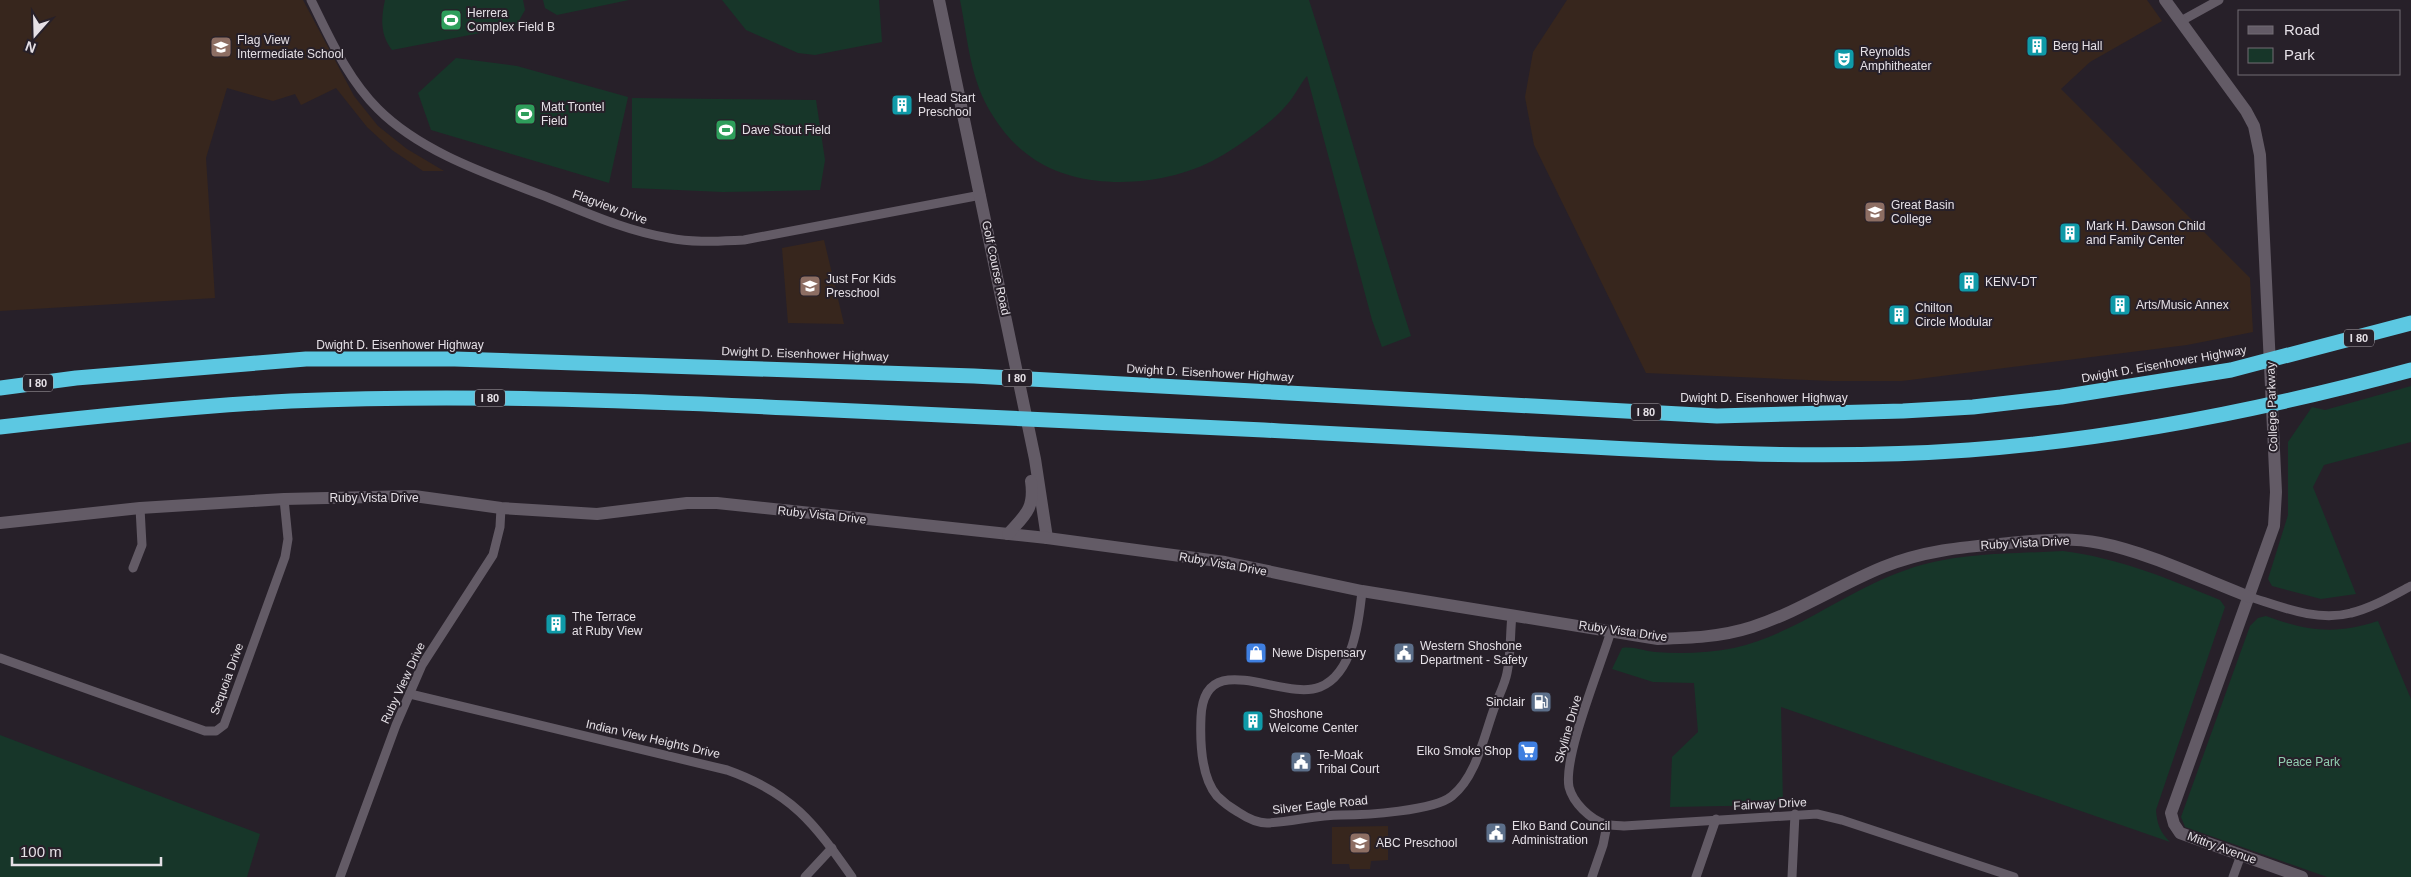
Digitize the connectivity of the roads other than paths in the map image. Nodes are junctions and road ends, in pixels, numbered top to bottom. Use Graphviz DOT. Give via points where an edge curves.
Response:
graph roads {
  1 [pos="311,0"];
  2 [pos="939,0"];
  3 [pos="2165,0"];
  4 [pos="2219,0"];
  5 [pos="2181,21"];
  6 [pos="981,195"];
  7 [pos="2411,323"];
  8 [pos="2411,370"];
  9 [pos="76,378"];
  10 [pos="0,380"];
  11 [pos="0,388"];
  12 [pos="0,427"];
  13 [pos="1030,432"];
  14 [pos="284,499"];
  15 [pos="140,508"];
  16 [pos="501,508"];
  17 [pos="0,523"];
  18 [pos="1008,534"];
  19 [pos="1047,538"];
  20 [pos="133,568"];
  21 [pos="2411,586"];
  22 [pos="1362,591"];
  23 [pos="2250,597"];
  24 [pos="1512,615"];
  25 [pos="1611,631"];
  26 [pos="0,658"];
  27 [pos="410,694"];
  28 [pos="1795,814"];
  29 [pos="1716,819"];
  30 [pos="2174,824"];
  31 [pos="1607,825"];
  32 [pos="832,848"];
  33 [pos="2241,856"];
  34 [pos="340,877"];
  35 [pos="804,877"];
  36 [pos="852,877"];
  37 [pos="1592,877"];
  38 [pos="1696,877"];
  39 [pos="1792,877"];
  40 [pos="2014,877"];
  41 [pos="2233,877"];
  42 [pos="2302,877"];
  1 -- 6 [label="street, Flagview Drive" via="361,90 383,114 417,141 498,178 629,230 670,239 744,240"];
  2 -- 6 [label="street, Golf Course Road"];
  3 -- 5 [label="street, College Parkway"];
  4 -- 5 [label="street"];
  5 -- 23 [label="street, College Parkway" via="2246,111 2254,126 2260,155 2275,512 2274,526"];
  6 -- 13 [label="street, Golf Course Road"];
  7 -- 9 [label="highway, Dwight D. Eisenhower Highway / I 80" via="2231,370 2061,397 1973,407 1832,414 1717,416 1059,380 571,362 326,359"];
  8 -- 12 [label="highway, I 80" via="2230,414 2056,442 1964,450 1852,454 1715,454 981,416 676,403 455,398 218,405"];
  9 -- 10 [label="highway"];
  9 -- 11 [label="highway, Dwight D. Eisenhower Highway / I 80"];
  13 -- 18 [label="street" via="1031,504 1024,518"];
  13 -- 19 [label="street, Golf Course Road"];
  14 -- 15 [label="street, Ruby Vista Drive"];
  14 -- 16 [label="street, Ruby Vista Drive" via="414,496"];
  14 -- 26 [label="street, Sequoia Drive" via="288,539 285,557 224,725 216,731 205,731"];
  15 -- 17 [label="street, Ruby Vista Drive"];
  15 -- 20 [label="street" via="142,545"];
  16 -- 18 [label="street, Ruby Vista Drive" via="597,514 686,503 717,503"];
  16 -- 27 [label="street, Ruby View Drive" via="493,555 428,653"];
  18 -- 19 [label="street, Ruby Vista Drive"];
  19 -- 22 [label="street, Ruby Vista Drive" via="1225,562"];
  21 -- 23 [label="street, Ruby Vista Drive" via="2350,613 2322,615 2297,612"];
  22 -- 24 [label="street, Ruby Vista Drive"];
  22 -- 24 [label="street, Silver Eagle Road" via="1347,661 1330,680 1321,686 1307,688 1219,680 1204,697 1201,716 1207,776 1216,795 1249,819 1265,823 1355,815 1415,808 1450,798 1462,785 1478,753 1507,673"];
  23 -- 25 [label="street, Ruby Vista Drive" via="2130,551 2073,540 2039,540 1945,548 1912,556 1774,619 1726,634 1658,639"];
  23 -- 30 [label="street, College Parkway" via="2175,799 2171,813"];
  24 -- 25 [label="street, Ruby Vista Drive"];
  25 -- 31 [label="street, Skyline Drive" via="1576,737 1568,774 1569,786 1577,802 1594,819"];
  27 -- 32 [label="street, Indian View Heights Drive" via="744,776 796,806"];
  27 -- 34 [label="street, Ruby View Drive"];
  28 -- 29 [label="street, Fairway Drive"];
  28 -- 39 [label="street"];
  28 -- 40 [label="street, Fairway Drive" via="1817,814 1842,820"];
  29 -- 31 [label="street, Fairway Drive"];
  29 -- 38 [label="street"];
  30 -- 33 [label="street, Mittry Avenue" via="2180,833"];
  31 -- 37 [label="street"];
  32 -- 35 [label="street"];
  32 -- 36 [label="street, Indian View Heights Drive"];
  33 -- 41 [label="street"];
  33 -- 42 [label="street, Mittry Avenue"];
}
